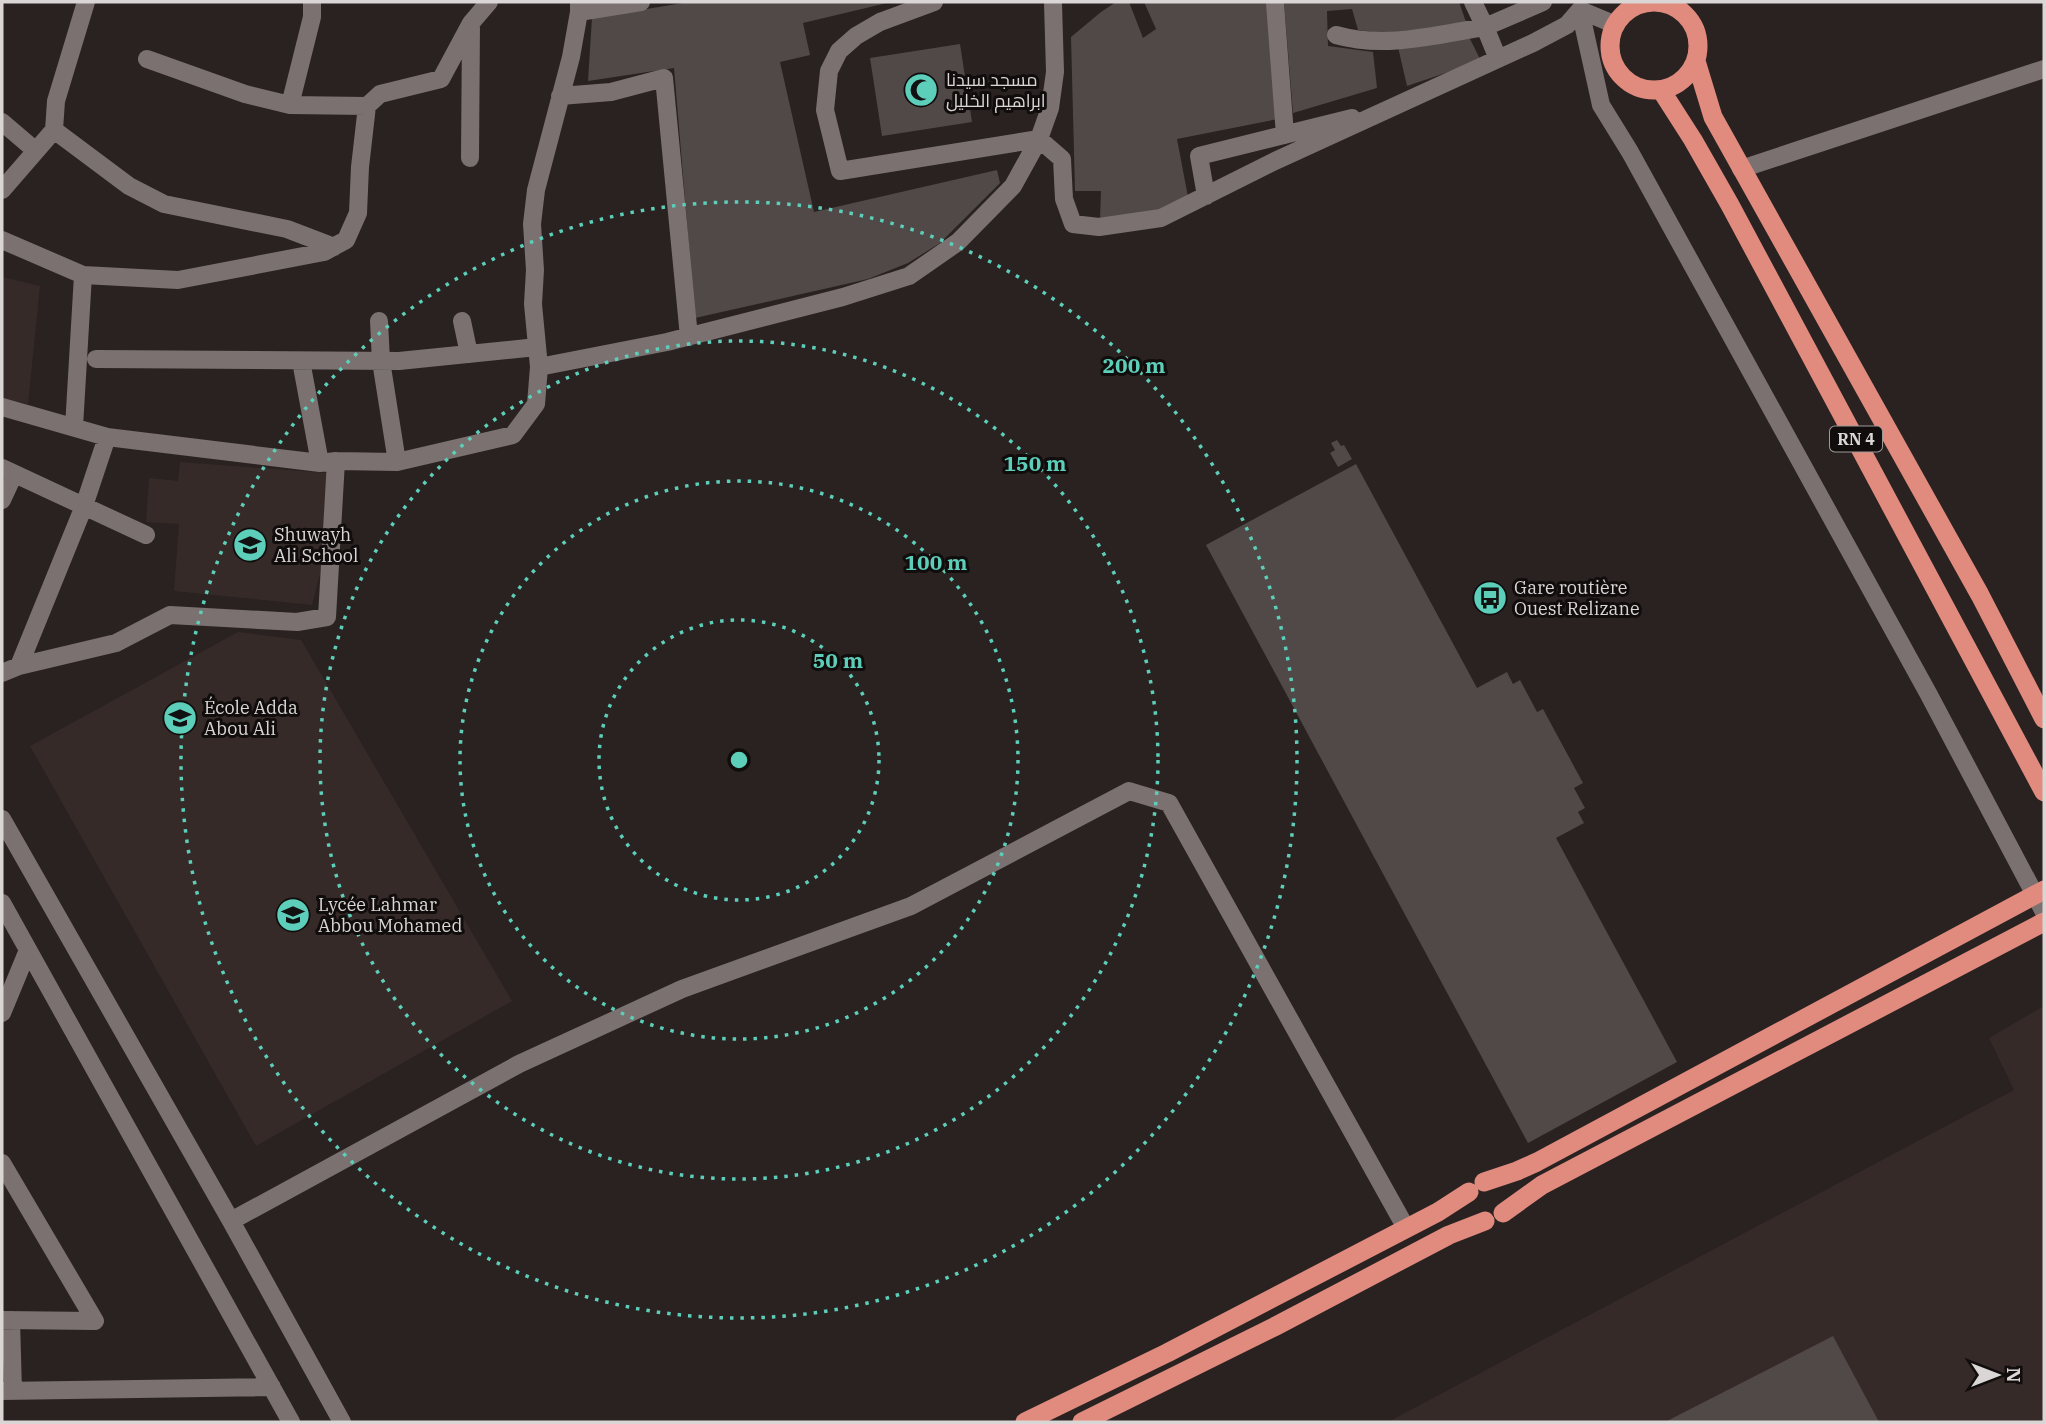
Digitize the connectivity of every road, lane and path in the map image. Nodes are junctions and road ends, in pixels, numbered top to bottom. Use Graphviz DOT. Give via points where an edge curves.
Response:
graph roads {
  1 [pos="86,2"];
  2 [pos="312,2"];
  3 [pos="489,2"];
  4 [pos="641,2"];
  5 [pos="934,2"];
  6 [pos="1055,2"];
  7 [pos="1472,2"];
  8 [pos="1544,2"];
  9 [pos="1275,3"];
  10 [pos="1574,4"];
  11 [pos="1674,5"];
  12 [pos="579,7"];
  13 [pos="1619,14"];
  14 [pos="471,23"];
  15 [pos="1485,27"];
  16 [pos="1336,35"];
  17 [pos="147,58"];
  18 [pos="1498,58"];
  19 [pos="1696,61"];
  20 [pos="2044,69"];
  21 [pos="1661,90"];
  22 [pos="560,96"];
  23 [pos="290,105"];
  24 [pos="367,106"];
  25 [pos="1396,107"];
  26 [pos="2,122"];
  27 [pos="54,130"];
  28 [pos="1285,135"];
  29 [pos="1039,139"];
  30 [pos="36,152"];
  31 [pos="470,158"];
  32 [pos="1741,169"];
  33 [pos="2,190"];
  34 [pos="1206,196"];
  35 [pos="2,240"];
  36 [pos="334,247"];
  37 [pos="83,275"];
  38 [pos="379,321"];
  39 [pos="463,321"];
  40 [pos="689,337"];
  41 [pos="537,348"];
  42 [pos="469,354"];
  43 [pos="96,359"];
  44 [pos="301,361"];
  45 [pos="381,361"];
  46 [pos="539,367"];
  47 [pos="2,407"];
  48 [pos="74,427"];
  49 [pos="107,438"];
  50 [pos="328,462"];
  51 [pos="397,462"];
  52 [pos="8,471"];
  53 [pos="2,500"];
  54 [pos="84,506"];
  55 [pos="146,535"];
  56 [pos="19,666"];
  57 [pos="2,673"];
  58 [pos="2044,719"];
  59 [pos="2044,792"];
  60 [pos="2,819"];
  61 [pos="2041,900"];
  62 [pos="2,903"];
  63 [pos="2044,922"];
  64 [pos="28,950"];
  65 [pos="2,1013"];
  66 [pos="2,1163"];
  67 [pos="1477,1187"];
  68 [pos="1503,1213"];
  69 [pos="231,1221"];
  70 [pos="1485,1222"];
  71 [pos="1406,1228"];
  72 [pos="7,1320"];
  73 [pos="272,1387"];
  74 [pos="7,1391"];
  75 [pos="291,1422"];
  76 [pos="342,1422"];
  77 [pos="1025,1422"];
  78 [pos="1082,1422"];
  1 -- 27 [label="street" via="56,101"];
  2 -- 23 [label="street"];
  3 -- 14 [label="street"];
  4 -- 12 [label="street"];
  5 -- 29 [label="street" via="880,22 839,51 829,71 825,110 840,171"];
  6 -- 29 [label="street" via="1055,72"];
  7 -- 15 [label="street"];
  8 -- 15 [label="street"];
  9 -- 28 [label="street"];
  10 -- 13 [label="street"];
  10 -- 18 [label="street" via="1567,25"];
  10 -- 61 [label="street" via="1601,105"];
  11 -- 13 [label="highway" via="1649,2"];
  11 -- 19 [label="highway" via="1695,32"];
  12 -- 22 [label="street"];
  13 -- 21 [label="highway" via="1610,48 1618,71 1637,87"];
  14 -- 24 [label="street" via="441,79 380,94"];
  14 -- 31 [label="street"];
  15 -- 16 [label="street" via="1394,42 1360,42"];
  15 -- 18 [label="street"];
  17 -- 23 [label="street" via="245,94"];
  18 -- 25 [label="street"];
  19 -- 21 [label="highway" via="1683,80"];
  19 -- 32 [label="highway, RN 4" via="1713,117"];
  20 -- 32 [label="street"];
  21 -- 59 [label="highway, RN 4" via="1730,205"];
  22 -- 40 [label="street" via="611,92 664,78"];
  22 -- 41 [label="street" via="531,224"];
  23 -- 24 [label="street"];
  24 -- 36 [label="street" via="358,213 346,240"];
  25 -- 28 [label="street"];
  25 -- 34 [label="street"];
  26 -- 30 [label="street"];
  27 -- 30 [label="street"];
  27 -- 36 [label="street" via="129,186 164,204 287,229"];
  28 -- 34 [label="street" via="1199,156"];
  29 -- 34 [label="street" via="1062,159 1064,199 1073,224 1099,227 1161,218"];
  29 -- 40 [label="street" via="1013,186 958,242 909,276 843,298"];
  30 -- 33 [label="street"];
  32 -- 58 [label="highway, RN 4" via="1980,595"];
  35 -- 37 [label="street"];
  36 -- 37 [label="street" via="178,279"];
  37 -- 48 [label="street"];
  38 -- 45 [label="street"];
  39 -- 42 [label="street"];
  40 -- 46 [label="street"];
  41 -- 42 [label="street"];
  41 -- 46 [label="street"];
  42 -- 45 [label="street"];
  43 -- 44 [label="street"];
  44 -- 45 [label="street"];
  44 -- 50 [label="street"];
  45 -- 51 [label="street"];
  46 -- 51 [label="street" via="537,404 513,435"];
  47 -- 48 [label="street"];
  48 -- 49 [label="street"];
  49 -- 50 [label="street"];
  49 -- 54 [label="street"];
  50 -- 51 [label="street"];
  50 -- 56 [label="street" via="327,617 297,622 170,615 116,643"];
  52 -- 53 [label="street"];
  52 -- 54 [label="street"];
  54 -- 55 [label="street"];
  54 -- 56 [label="street"];
  56 -- 57 [label="street"];
  60 -- 69 [label="street"];
  61 -- 67 [label="highway" via="1537,1162"];
  62 -- 64 [label="street"];
  63 -- 68 [label="highway" via="1542,1185"];
  64 -- 65 [label="street"];
  64 -- 73 [label="street"];
  66 -- 72 [label="street" via="95,1321"];
  67 -- 68 [label="highway" via="1496,1184 1505,1193"];
  67 -- 70 [label="highway" via="1467,1198 1468,1210"];
  67 -- 71 [label="highway"];
  68 -- 70 [label="highway"];
  69 -- 71 [label="street" via="519,1064 682,989 911,906 1129,790 1169,803"];
  69 -- 76 [label="street"];
  70 -- 78 [label="highway" via="1449,1235"];
  71 -- 77 [label="highway"];
  72 -- 74 [label="street"];
  73 -- 74 [label="street"];
  73 -- 75 [label="street"];
}
